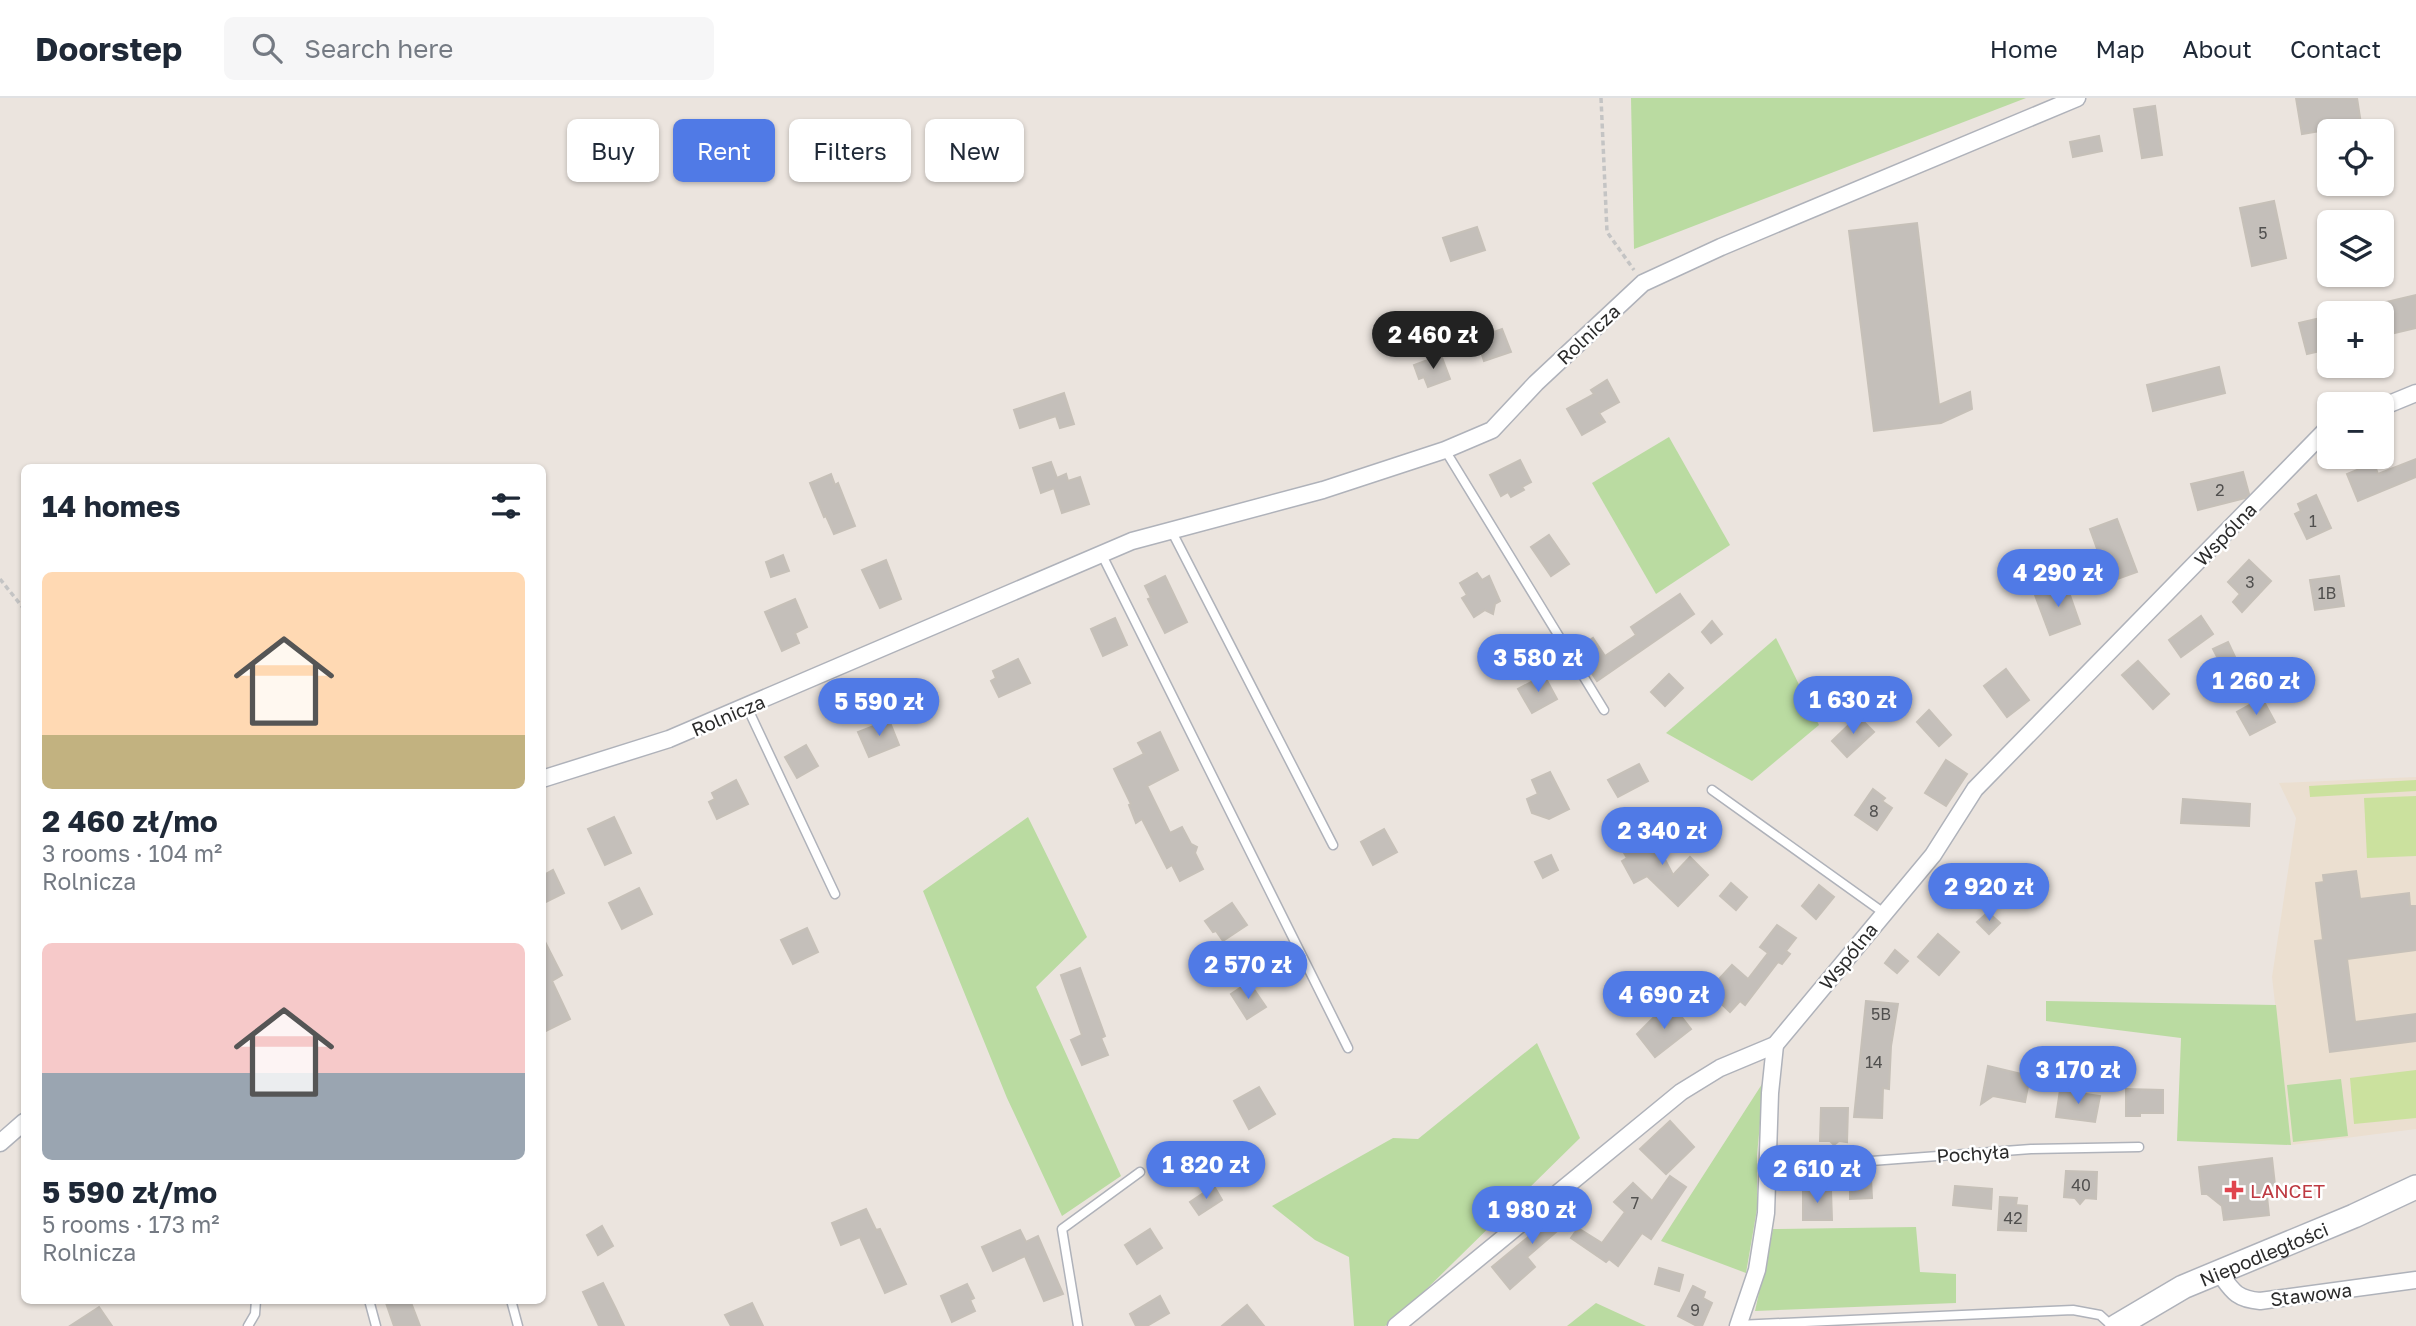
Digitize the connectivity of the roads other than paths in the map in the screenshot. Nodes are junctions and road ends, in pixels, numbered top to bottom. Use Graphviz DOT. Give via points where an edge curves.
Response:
graph roads {
  1 [pos="2077,98"];
  2 [pos="2416,393"];
  3 [pos="2394,402"];
  4 [pos="2317,439"];
  5 [pos="1445,450"];
  6 [pos="1171,530"];
  7 [pos="1101,553"];
  8 [pos="747,707"];
  9 [pos="1604,710"];
  10 [pos="546,778"];
  11 [pos="1712,790"];
  12 [pos="1333,845"];
  13 [pos="835,894"];
  14 [pos="1884,914"];
  15 [pos="1775,1045"];
  16 [pos="1348,1048"];
  17 [pos="21,1125"];
  18 [pos="0,1143"];
  19 [pos="2139,1147"];
  20 [pos="1766,1169"];
  21 [pos="1140,1172"];
  22 [pos="2416,1187"];
  23 [pos="2218,1271"];
  24 [pos="2416,1280"];
  25 [pos="256,1304"];
  26 [pos="370,1304"];
  27 [pos="512,1304"];
  28 [pos="1738,1325"];
  29 [pos="248,1326"];
  30 [pos="376,1326"];
  31 [pos="518,1326"];
  32 [pos="1078,1326"];
  33 [pos="1396,1326"];
  34 [pos="2112,1326"];
  35 [pos="2117,1326"];
  1 -- 5 [label="street, Rolnicza" via="1643,284 1492,430"];
  2 -- 3 [label="street"];
  4 -- 14 [label="street, Wspólna" via="1975,789 1933,855"];
  5 -- 6 [label="street, Rolnicza" via="1323,490"];
  5 -- 9 [label="lane"];
  6 -- 7 [label="street, Rolnicza"];
  6 -- 12 [label="lane"];
  7 -- 8 [label="street, Rolnicza"];
  7 -- 16 [label="lane"];
  8 -- 10 [label="street, Rolnicza" via="669,739"];
  8 -- 13 [label="lane"];
  11 -- 14 [label="lane"];
  14 -- 15 [label="street, Wspólna"];
  15 -- 20 [label="street"];
  15 -- 33 [label="street, Wspólna" via="1720,1068 1681,1091"];
  17 -- 18 [label="street"];
  19 -- 20 [label="lane, Pochyła" via="2031,1149"];
  20 -- 28 [label="street" via="1766,1213 1757,1270"];
  21 -- 32 [label="lane" via="1062,1229"];
  22 -- 23 [label="street, Niepodległości"];
  23 -- 24 [label="street, Stawowa" via="2236,1295 2260,1301"];
  23 -- 35 [label="street, Niepodległości"];
  25 -- 29 [label="lane"];
  26 -- 30 [label="lane"];
  27 -- 31 [label="lane"];
  28 -- 34 [label="lane" via="2073,1310 2100,1315"];
}
